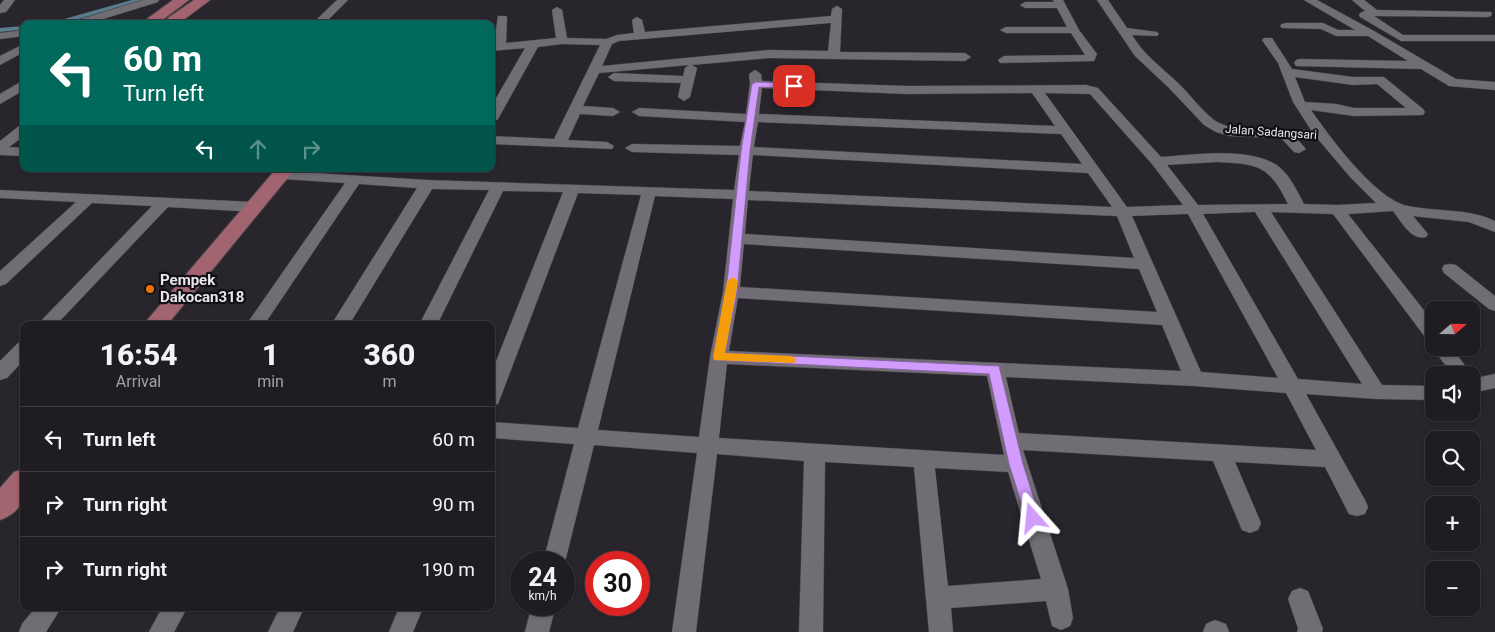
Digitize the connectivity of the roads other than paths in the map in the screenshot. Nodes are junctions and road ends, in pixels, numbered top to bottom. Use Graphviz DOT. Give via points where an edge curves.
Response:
graph roads {
  1 [pos="10,0"];
  2 [pos="154,0"];
  3 [pos="182,0"];
  4 [pos="203,0"];
  5 [pos="343,0"];
  6 [pos="1102,0"];
  7 [pos="1308,0"];
  8 [pos="1357,0"];
  9 [pos="1059,3"];
  10 [pos="1471,4"];
  11 [pos="1025,5"];
  12 [pos="2,10"];
  13 [pos="557,10"];
  14 [pos="1369,14"];
  15 [pos="1491,17"];
  16 [pos="502,18"];
  17 [pos="88,20"];
  18 [pos="153,20"];
  19 [pos="176,20"];
  20 [pos="321,20"];
  21 [pos="637,20"];
  22 [pos="1286,26"];
  23 [pos="1006,30"];
  24 [pos="1074,30"];
  25 [pos="1122,31"];
  26 [pos="1370,33"];
  27 [pos="20,34"];
  28 [pos="1154,34"];
  29 [pos="0,36"];
  30 [pos="640,36"];
  31 [pos="1495,38"];
  32 [pos="1268,40"];
  33 [pos="562,41"];
  34 [pos="607,42"];
  35 [pos="534,43"];
  36 [pos="495,48"];
  37 [pos="20,49"];
  38 [pos="835,50"];
  39 [pos="965,57"];
  40 [pos="2,58"];
  41 [pos="693,60"];
  42 [pos="1004,60"];
  43 [pos="1422,65"];
  44 [pos="1286,67"];
  45 [pos="593,73"];
  46 [pos="688,80"];
  47 [pos="20,87"];
  48 [pos="1494,87"];
  49 [pos="1036,90"];
  50 [pos="684,96"];
  51 [pos="0,100"];
  52 [pos="1302,105"];
  53 [pos="576,110"];
  54 [pos="495,112"];
  55 [pos="613,112"];
  56 [pos="639,112"];
  57 [pos="752,118"];
  58 [pos="1063,130"];
  59 [pos="20,132"];
  60 [pos="1284,133"];
  61 [pos="1321,134"];
  62 [pos="495,140"];
  63 [pos="559,144"];
  64 [pos="607,146"];
  65 [pos="632,148"];
  66 [pos="1299,149"];
  67 [pos="0,150"];
  68 [pos="746,151"];
  69 [pos="20,152"];
  70 [pos="1157,161"];
  71 [pos="1090,168"];
  72 [pos="284,172"];
  73 [pos="380,172"];
  74 [pos="354,181"];
  75 [pos="374,182"];
  76 [pos="427,184"];
  77 [pos="498,186"];
  78 [pos="572,189"];
  79 [pos="649,192"];
  80 [pos="7,195"];
  81 [pos="741,196"];
  82 [pos="88,199"];
  83 [pos="165,202"];
  84 [pos="254,207"];
  85 [pos="1260,207"];
  86 [pos="1395,207"];
  87 [pos="0,208"];
  88 [pos="1298,208"];
  89 [pos="1193,209"];
  90 [pos="1337,210"];
  91 [pos="1123,212"];
  92 [pos="1495,227"];
  93 [pos="1420,234"];
  94 [pos="738,239"];
  95 [pos="1146,264"];
  96 [pos="1450,269"];
  97 [pos="0,280"];
  98 [pos="732,292"];
  99 [pos="1495,306"];
  100 [pos="1167,319"];
  101 [pos="50,321"];
  102 [pos="157,321"];
  103 [pos="258,321"];
  104 [pos="342,321"];
  105 [pos="430,321"];
  106 [pos="1425,324"];
  107 [pos="20,352"];
  108 [pos="1448,356"];
  109 [pos="719,357"];
  110 [pos="1456,366"];
  111 [pos="995,369"];
  112 [pos="0,373"];
  113 [pos="1194,379"];
  114 [pos="1495,381"];
  115 [pos="1480,384"];
  116 [pos="1293,386"];
  117 [pos="495,389"];
  118 [pos="1377,392"];
  119 [pos="1425,393"];
  120 [pos="495,430"];
  121 [pos="587,435"];
  122 [pos="1012,441"];
  123 [pos="708,445"];
  124 [pos="815,453"];
  125 [pos="1221,454"];
  126 [pos="924,458"];
  127 [pos="1330,460"];
  128 [pos="1016,464"];
  129 [pos="1357,508"];
  130 [pos="1250,523"];
  131 [pos="557,551"];
  132 [pos="1056,589"];
  133 [pos="938,598"];
  134 [pos="1300,599"];
  135 [pos="47,611"];
  136 [pos="173,611"];
  137 [pos="290,611"];
  138 [pos="410,611"];
  139 [pos="541,616"];
  140 [pos="1061,618"];
  141 [pos="31,632"];
  142 [pos="161,632"];
  143 [pos="280,632"];
  144 [pos="401,632"];
  145 [pos="537,632"];
  146 [pos="684,632"];
  147 [pos="811,632"];
  148 [pos="941,632"];
  149 [pos="1309,632"];
  1 -- 12 [label="street"];
  2 -- 17 [label="street"];
  3 -- 18 [label="main road"];
  4 -- 19 [label="main road"];
  5 -- 20 [label="street"];
  6 -- 25 [label="street, Jalan Sadangsari" via="1113,12"];
  7 -- 26 [label="street"];
  8 -- 14 [label="street"];
  9 -- 11 [label="street"];
  9 -- 24 [label="street"];
  10 -- 15 [label="street"];
  13 -- 33 [label="street"];
  14 -- 15 [label="street"];
  14 -- 31 [label="street" via="1398,38"];
  16 -- 36 [label="street"];
  21 -- 30 [label="street"];
  22 -- 26 [label="street" via="1323,26 1336,33"];
  23 -- 24 [label="street"];
  24 -- 42 [label="street" via="1091,54 1090,58"];
  25 -- 28 [label="street"];
  25 -- 60 [label="street, Jalan Sadangsari" via="1151,67 1215,126 1229,131"];
  26 -- 43 [label="street"];
  27 -- 29 [label="street"];
  30 -- 34 [label="street"];
  30 -- 38 [label="street" via="837,14"];
  32 -- 44 [label="street"];
  33 -- 34 [label="street"];
  33 -- 35 [label="street"];
  34 -- 45 [label="street"];
  35 -- 36 [label="street"];
  35 -- 54 [label="street"];
  37 -- 40 [label="street"];
  38 -- 39 [label="street"];
  38 -- 41 [label="street"];
  41 -- 45 [label="street"];
  41 -- 46 [label="street"];
  43 -- 44 [label="street"];
  43 -- 48 [label="street" via="1453,83"];
  44 -- 52 [label="street"];
  44 -- 52 [label="street" via="1353,81 1380,80 1418,112 1354,112"];
  45 -- 46 [label="street"];
  45 -- 53 [label="street"];
  46 -- 50 [label="street"];
  47 -- 51 [label="street"];
  49 -- 57 [label="street" via="907,90 755,79"];
  49 -- 58 [label="street"];
  49 -- 70 [label="street" via="1094,91"];
  52 -- 61 [label="street"];
  53 -- 55 [label="street"];
  53 -- 63 [label="street"];
  56 -- 57 [label="street"];
  57 -- 58 [label="street"];
  57 -- 68 [label="street"];
  58 -- 71 [label="street"];
  59 -- 67 [label="street"];
  60 -- 61 [label="street, Jalan Sadangsari"];
  60 -- 66 [label="street"];
  61 -- 86 [label="street, Jalan Sadangsari" via="1371,190"];
  62 -- 63 [label="street"];
  63 -- 64 [label="street"];
  65 -- 68 [label="street"];
  67 -- 69 [label="street"];
  68 -- 71 [label="street"];
  68 -- 81 [label="street"];
  70 -- 88 [label="street" via="1258,161 1278,174"];
  70 -- 89 [label="street"];
  71 -- 91 [label="street"];
  72 -- 74 [label="street"];
  72 -- 84 [label="main road"];
  73 -- 75 [label="street"];
  74 -- 75 [label="street"];
  74 -- 103 [label="street"];
  75 -- 76 [label="street"];
  76 -- 77 [label="street"];
  76 -- 104 [label="street"];
  77 -- 78 [label="street"];
  77 -- 105 [label="street"];
  78 -- 79 [label="street"];
  78 -- 117 [label="street"];
  79 -- 81 [label="street"];
  79 -- 121 [label="street"];
  80 -- 82 [label="street"];
  80 -- 87 [label="street"];
  81 -- 91 [label="street"];
  81 -- 94 [label="street"];
  82 -- 83 [label="street"];
  82 -- 97 [label="street"];
  83 -- 84 [label="street"];
  83 -- 101 [label="street"];
  84 -- 102 [label="main road"];
  85 -- 88 [label="street"];
  85 -- 89 [label="street"];
  85 -- 118 [label="street"];
  86 -- 90 [label="street"];
  86 -- 92 [label="street, Jalan Sadangsari" via="1479,220"];
  86 -- 93 [label="street"];
  88 -- 90 [label="street"];
  89 -- 91 [label="street"];
  89 -- 116 [label="street"];
  90 -- 106 [label="street"];
  91 -- 95 [label="street"];
  94 -- 95 [label="street"];
  94 -- 98 [label="street"];
  95 -- 100 [label="street"];
  96 -- 99 [label="street"];
  98 -- 100 [label="street"];
  98 -- 109 [label="street"];
  100 -- 113 [label="street"];
  107 -- 112 [label="street"];
  108 -- 110 [label="street"];
  109 -- 111 [label="street"];
  109 -- 123 [label="street"];
  111 -- 113 [label="street"];
  111 -- 122 [label="street"];
  113 -- 116 [label="street"];
  114 -- 115 [label="street"];
  116 -- 118 [label="street"];
  116 -- 127 [label="street"];
  118 -- 119 [label="street"];
  120 -- 121 [label="street"];
  121 -- 123 [label="street"];
  121 -- 131 [label="street"];
  122 -- 125 [label="street"];
  122 -- 128 [label="street"];
  123 -- 124 [label="street"];
  123 -- 146 [label="street"];
  124 -- 126 [label="street"];
  124 -- 147 [label="street"];
  125 -- 127 [label="street"];
  125 -- 130 [label="street"];
  126 -- 128 [label="street"];
  126 -- 133 [label="street"];
  127 -- 129 [label="street"];
  128 -- 132 [label="street"];
  132 -- 133 [label="street"];
  132 -- 140 [label="street"];
  133 -- 148 [label="street"];
  134 -- 149 [label="street"];
  135 -- 141 [label="street"];
  136 -- 142 [label="street"];
  137 -- 143 [label="street"];
  138 -- 144 [label="street"];
  139 -- 145 [label="street"];
}
